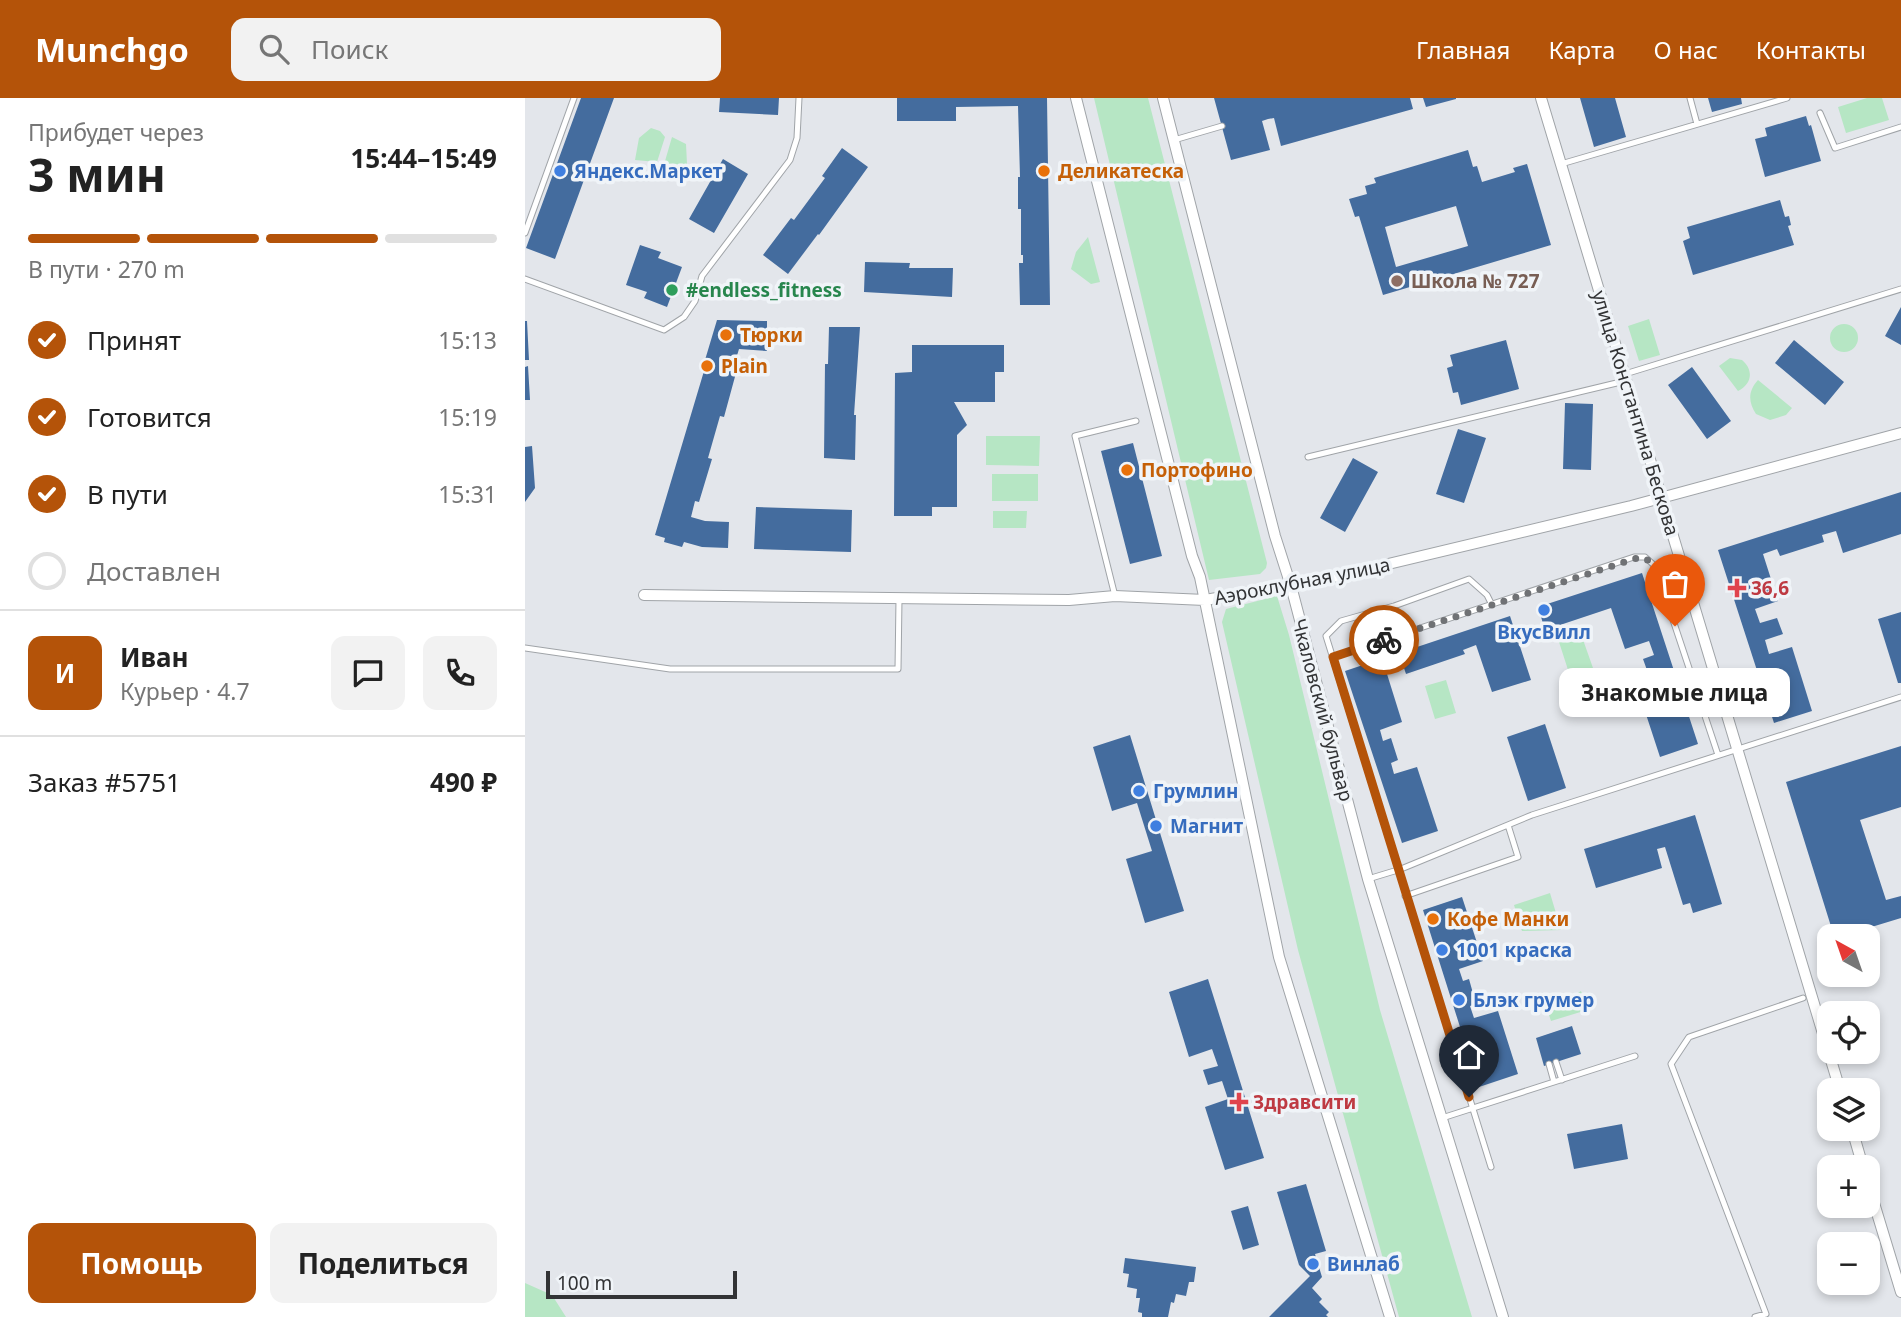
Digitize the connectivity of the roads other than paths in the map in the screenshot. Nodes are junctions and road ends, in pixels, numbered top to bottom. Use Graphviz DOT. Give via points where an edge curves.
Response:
graph roads {
  1 [pos="574,98"];
  2 [pos="799,98"];
  3 [pos="1076,98"];
  4 [pos="1163,98"];
  5 [pos="1541,98"];
  6 [pos="1690,98"];
  7 [pos="1754,98"];
  8 [pos="1787,98"];
  9 [pos="1757,107"];
  10 [pos="1820,113"];
  11 [pos="1697,124"];
  12 [pos="1222,126"];
  13 [pos="1901,127"];
  14 [pos="1174,140"];
  15 [pos="1561,164"];
  16 [pos="525,233"];
  17 [pos="525,279"];
  18 [pos="1901,289"];
  19 [pos="1625,377"];
  20 [pos="1136,421"];
  21 [pos="1901,433"];
  22 [pos="1308,457"];
  23 [pos="1662,496"];
  24 [pos="1291,586"];
  25 [pos="645,595"];
  26 [pos="1115,596"];
  27 [pos="899,598"];
  28 [pos="1205,600"];
  29 [pos="1491,603"];
  30 [pos="525,648"];
  31 [pos="1333,657"];
  32 [pos="1901,697"];
  33 [pos="1738,749"];
  34 [pos="1718,755"];
  35 [pos="1508,825"];
  36 [pos="1398,869"];
  37 [pos="1368,879"];
  38 [pos="1405,896"];
  39 [pos="1803,998"];
  40 [pos="1635,1056"];
  41 [pos="1556,1062"];
  42 [pos="1549,1064"];
  43 [pos="1836,1078"];
  44 [pos="1562,1080"];
  45 [pos="1554,1082"];
  46 [pos="1473,1108"];
  47 [pos="1442,1118"];
  48 [pos="1492,1167"];
  49 [pos="1879,1218"];
  50 [pos="1901,1292"];
  51 [pos="1390,1317"];
  52 [pos="1503,1317"];
  53 [pos="1755,1317"];
  1 -- 16 [label="lane"];
  2 -- 17 [label="lane" via="797,138 790,160 702,276 692,306 675,325 664,330"];
  3 -- 28 [label="street"];
  4 -- 14 [label="street, Чкаловский бульвар"];
  5 -- 15 [label="street, улица Константина Бескова"];
  6 -- 11 [label="lane"];
  7 -- 9 [label="lane"];
  8 -- 9 [label="lane"];
  9 -- 11 [label="lane"];
  10 -- 13 [label="lane" via="1835,148"];
  11 -- 15 [label="lane"];
  12 -- 14 [label="lane"];
  14 -- 24 [label="street, Чкаловский бульвар"];
  15 -- 19 [label="street, улица Константина Бескова"];
  18 -- 19 [label="lane"];
  19 -- 22 [label="lane"];
  19 -- 23 [label="street, улица Константина Бескова"];
  20 -- 26 [label="lane" via="1075,436"];
  21 -- 23 [label="street, Аэроклубная улица"];
  23 -- 24 [label="street, Аэроклубная улица"];
  23 -- 33 [label="street, улица Константина Бескова"];
  24 -- 28 [label="street, Аэроклубная улица"];
  24 -- 37 [label="street, Чкаловский бульвар"];
  25 -- 27 [label="street, Аэроклубная улица"];
  26 -- 27 [label="street, Аэроклубная улица" via="1069,600"];
  26 -- 28 [label="street, Аэроклубная улица"];
  27 -- 30 [label="lane" via="898,669 670,669"];
  28 -- 51 [label="street" via="1279,957"];
  29 -- 31 [label="lane"];
  29 -- 31 [label="lane" via="1469,579 1341,621 1326,636"];
  29 -- 34 [label="lane" via="1645,557 1655,566"];
  31 -- 36 [label="lane"];
  32 -- 33 [label="lane"];
  33 -- 34 [label="lane"];
  33 -- 43 [label="street, улица Константина Бескова"];
  34 -- 35 [label="lane"];
  35 -- 36 [label="lane"];
  35 -- 38 [label="lane" via="1518,857"];
  36 -- 37 [label="lane"];
  36 -- 38 [label="lane"];
  37 -- 47 [label="street, Чкаловский бульвар"];
  38 -- 46 [label="lane"];
  39 -- 53 [label="lane" via="1689,1037 1671,1064 1766,1314"];
  40 -- 44 [label="lane"];
  41 -- 44 [label="lane"];
  42 -- 45 [label="lane"];
  44 -- 45 [label="lane"];
  45 -- 46 [label="lane"];
  46 -- 47 [label="lane"];
  46 -- 48 [label="lane"];
  47 -- 52 [label="street, Чкаловский бульвар"];
  49 -- 50 [label="street"];
}
